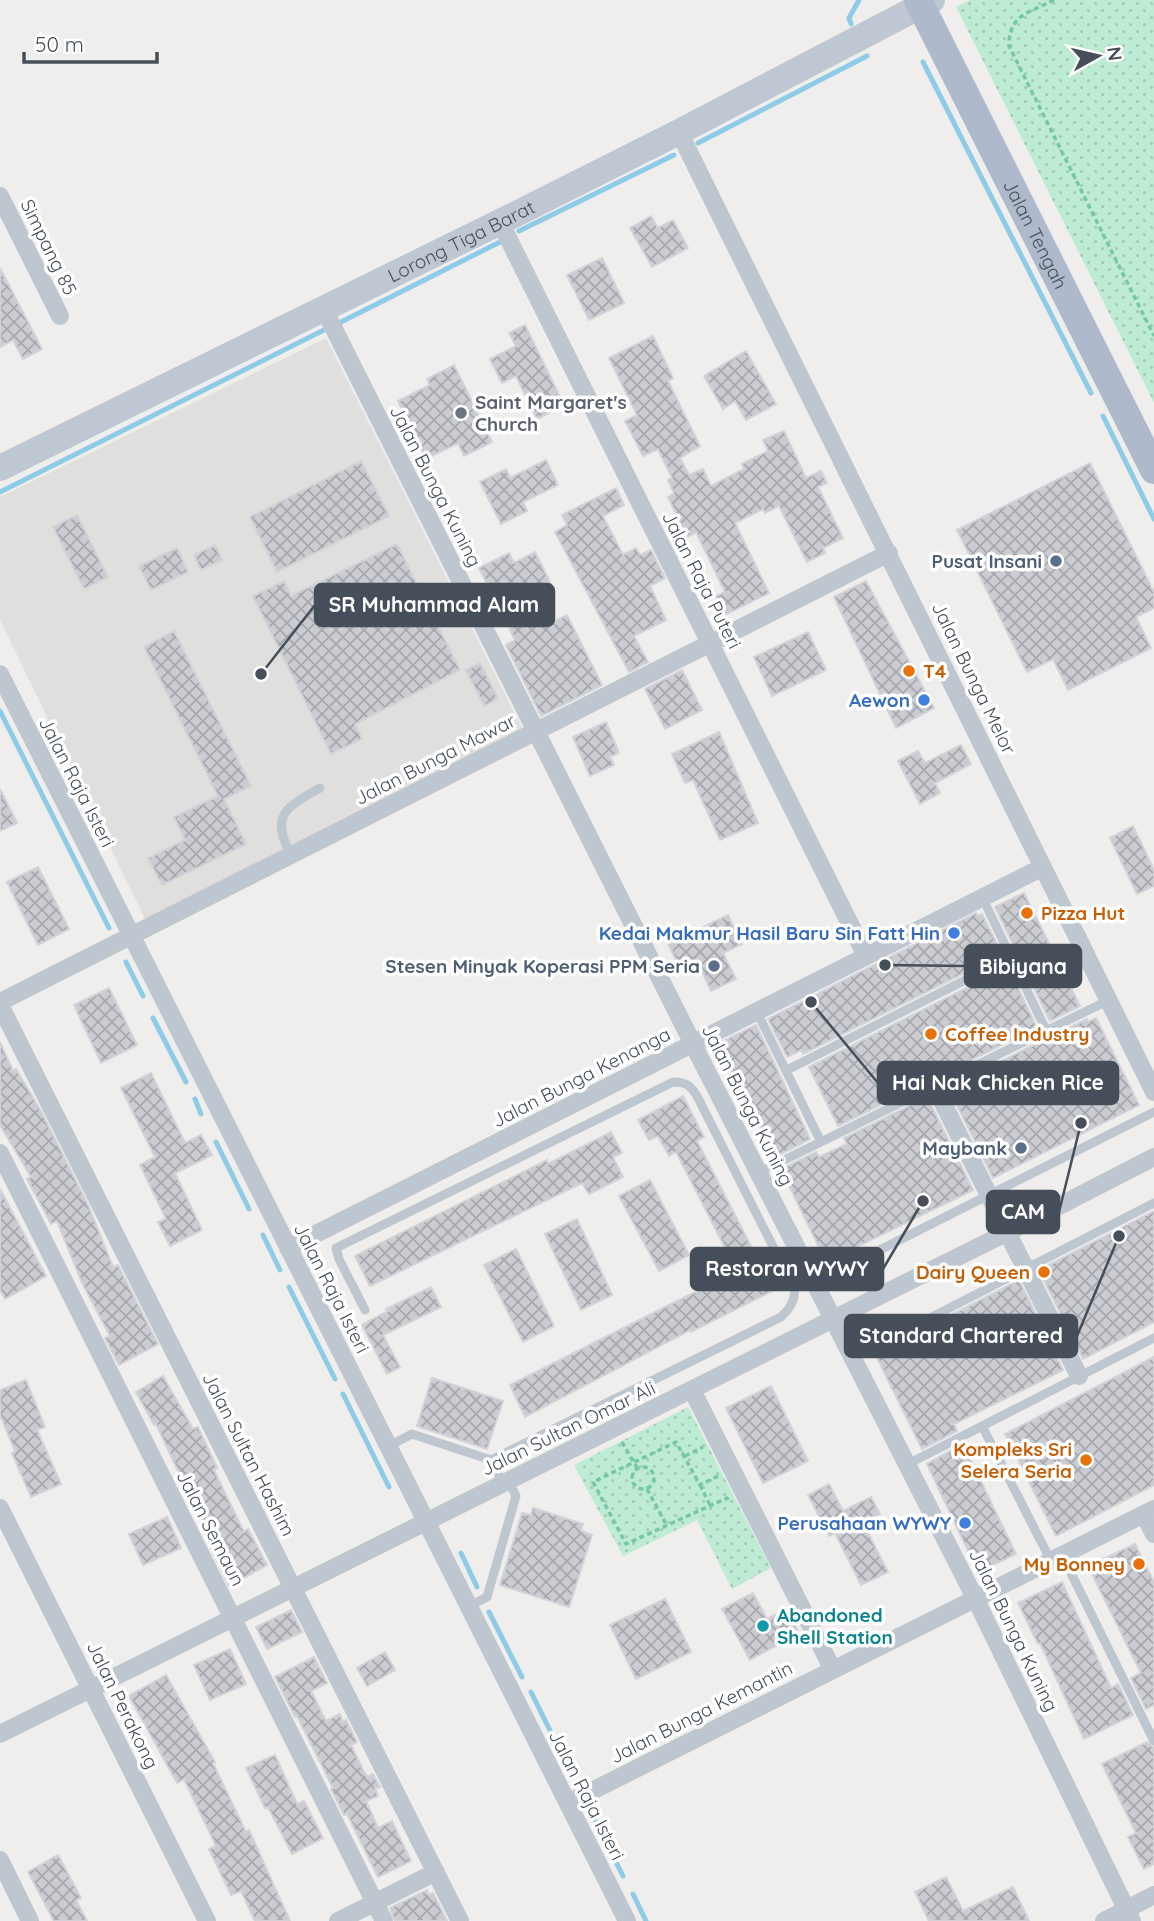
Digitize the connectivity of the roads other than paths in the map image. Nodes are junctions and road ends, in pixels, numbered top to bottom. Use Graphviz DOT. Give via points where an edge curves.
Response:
graph roads {
  1 [pos="924,2"];
  2 [pos="679,132"];
  3 [pos="0,196"];
  4 [pos="500,222"];
  5 [pos="324,309"];
  6 [pos="60,316"];
  7 [pos="0,468"];
  8 [pos="1154,470"];
  9 [pos="889,553"];
  10 [pos="710,644"];
  11 [pos="0,674"];
  12 [pos="536,731"];
  13 [pos="320,788"];
  14 [pos="291,855"];
  15 [pos="1043,867"];
  16 [pos="982,899"];
  17 [pos="132,936"];
  18 [pos="866,956"];
  19 [pos="1010,957"];
  20 [pos="1109,1000"];
  21 [pos="0,1004"];
  22 [pos="757,1012"];
  23 [pos="1047,1031"];
  24 [pos="693,1044"];
  25 [pos="787,1070"];
  26 [pos="934,1086"];
  27 [pos="1154,1092"];
  28 [pos="1154,1112"];
  29 [pos="821,1142"];
  30 [pos="0,1153"];
  31 [pos="1154,1157"];
  32 [pos="760,1172"];
  33 [pos="987,1195"];
  34 [pos="1154,1203"];
  35 [pos="1006,1233"];
  36 [pos="288,1248"];
  37 [pos="1025,1269"];
  38 [pos="816,1282"];
  39 [pos="365,1310"];
  40 [pos="834,1317"];
  41 [pos="1154,1338"];
  42 [pos="854,1357"];
  43 [pos="1079,1376"];
  44 [pos="692,1390"];
  45 [pos="982,1426"];
  46 [pos="389,1447"];
  47 [pos="491,1460"];
  48 [pos="908,1464"];
  49 [pos="505,1482"];
  50 [pos="0,1508"];
  51 [pos="1149,1511"];
  52 [pos="427,1523"];
  53 [pos="1154,1534"];
  54 [pos="1056,1558"];
  55 [pos="293,1589"];
  56 [pos="975,1598"];
  57 [pos="468,1607"];
  58 [pos="233,1619"];
  59 [pos="833,1670"];
  60 [pos="91,1689"];
  61 [pos="0,1734"];
  62 [pos="1154,1741"];
  63 [pos="568,1803"];
  64 [pos="0,1860"];
  65 [pos="436,1872"];
  66 [pos="1154,1895"];
  67 [pos="375,1903"];
  68 [pos="1129,1915"];
  69 [pos="30,1921"];
  70 [pos="207,1921"];
  71 [pos="338,1921"];
  72 [pos="384,1921"];
  73 [pos="460,1921"];
  74 [pos="627,1921"];
  75 [pos="1104,1921"];
  1 -- 2 [label="main road, Lorong Tiga Barat"];
  1 -- 8 [label="main road, Jalan Tengah"];
  2 -- 4 [label="main road, Lorong Tiga Barat"];
  2 -- 9 [label="street, Jalan Bunga Melor"];
  3 -- 6 [label="street, Simpang 85"];
  4 -- 5 [label="main road, Lorong Tiga Barat"];
  4 -- 10 [label="street, Jalan Raja Puteri"];
  5 -- 7 [label="main road, Lorong Tiga Barat"];
  5 -- 12 [label="street, Jalan Bunga Kuning"];
  9 -- 10 [label="street, Jalan Bunga Mawar"];
  9 -- 15 [label="street, Jalan Bunga Melor"];
  10 -- 12 [label="street, Jalan Bunga Mawar"];
  10 -- 18 [label="street, Jalan Raja Puteri"];
  11 -- 17 [label="street, Jalan Raja Isteri"];
  12 -- 14 [label="street, Jalan Bunga Mawar"];
  12 -- 24 [label="street, Jalan Bunga Kuning"];
  13 -- 14 [label="lane" via="282,814 280,828"];
  14 -- 17 [label="street, Jalan Bunga Mawar"];
  15 -- 16 [label="street, Jalan Bunga Kenanga"];
  15 -- 20 [label="street, Jalan Bunga Melor"];
  16 -- 18 [label="street, Jalan Bunga Kenanga"];
  16 -- 19 [label="lane"];
  17 -- 21 [label="street, Jalan Bunga Mawar"];
  17 -- 36 [label="street, Jalan Raja Isteri"];
  18 -- 22 [label="street, Jalan Bunga Kenanga"];
  19 -- 23 [label="lane"];
  19 -- 25 [label="lane"];
  20 -- 23 [label="lane"];
  20 -- 27 [label="street, Jalan Bunga Melor"];
  21 -- 55 [label="street, Jalan Sultan Hashim"];
  22 -- 24 [label="street, Jalan Bunga Kenanga"];
  22 -- 25 [label="lane"];
  23 -- 26 [label="lane"];
  24 -- 32 [label="street, Jalan Bunga Kuning"];
  24 -- 36 [label="street, Jalan Bunga Kenanga"];
  25 -- 29 [label="lane"];
  26 -- 29 [label="lane"];
  26 -- 33 [label="street"];
  28 -- 33 [label="lane"];
  29 -- 32 [label="lane"];
  30 -- 58 [label="street, Jalan Semaun"];
  31 -- 35 [label="street, Jalan Sultan Omar Ali"];
  32 -- 38 [label="street, Jalan Bunga Kuning"];
  33 -- 35 [label="street"];
  33 -- 38 [label="lane"];
  34 -- 37 [label="lane"];
  35 -- 37 [label="street"];
  35 -- 40 [label="street, Jalan Sultan Omar Ali"];
  36 -- 46 [label="street, Jalan Raja Isteri"];
  37 -- 42 [label="lane"];
  37 -- 43 [label="street"];
  38 -- 40 [label="street, Jalan Bunga Kuning"];
  39 -- 47 [label="lane" via="336,1248 664,1086 684,1082 691,1086 794,1288 793,1304 781,1317"];
  40 -- 42 [label="street, Jalan Bunga Kuning"];
  40 -- 44 [label="street, Jalan Sultan Omar Ali"];
  41 -- 43 [label="lane"];
  42 -- 48 [label="street, Jalan Bunga Kuning"];
  43 -- 45 [label="lane"];
  44 -- 49 [label="street, Jalan Sultan Omar Ali"];
  44 -- 59 [label="street"];
  45 -- 48 [label="lane"];
  45 -- 54 [label="lane"];
  46 -- 47 [label="lane" via="412,1434"];
  46 -- 52 [label="street, Jalan Raja Isteri"];
  47 -- 49 [label="lane"];
  48 -- 56 [label="street, Jalan Bunga Kuning"];
  49 -- 52 [label="street, Jalan Sultan Omar Ali"];
  49 -- 57 [label="lane" via="516,1496 487,1597"];
  50 -- 60 [label="street, Jalan Perakong"];
  51 -- 53 [label="street"];
  51 -- 54 [label="street, Jalan Bunga Kemantin"];
  52 -- 55 [label="street, Jalan Sultan Omar Ali"];
  52 -- 57 [label="street, Jalan Raja Isteri"];
  54 -- 56 [label="street, Jalan Bunga Kemantin"];
  54 -- 62 [label="lane"];
  55 -- 58 [label="street, Jalan Sultan Omar Ali"];
  55 -- 65 [label="street, Jalan Sultan Hashim"];
  56 -- 59 [label="street, Jalan Bunga Kemantin"];
  56 -- 68 [label="street, Jalan Bunga Kuning"];
  57 -- 63 [label="street, Jalan Raja Isteri"];
  58 -- 60 [label="street, Jalan Sultan Omar Ali"];
  58 -- 67 [label="street, Jalan Semaun"];
  59 -- 63 [label="street, Jalan Bunga Kemantin"];
  60 -- 61 [label="street, Jalan Sultan Omar Ali"];
  60 -- 70 [label="street, Jalan Perakong"];
  63 -- 74 [label="street, Jalan Raja Isteri"];
  64 -- 69 [label="street"];
  65 -- 67 [label="street"];
  65 -- 73 [label="street, Jalan Sultan Hashim"];
  66 -- 68 [label="street"];
  67 -- 71 [label="street"];
  67 -- 72 [label="street, Jalan Semaun"];
  68 -- 75 [label="street"];
}
